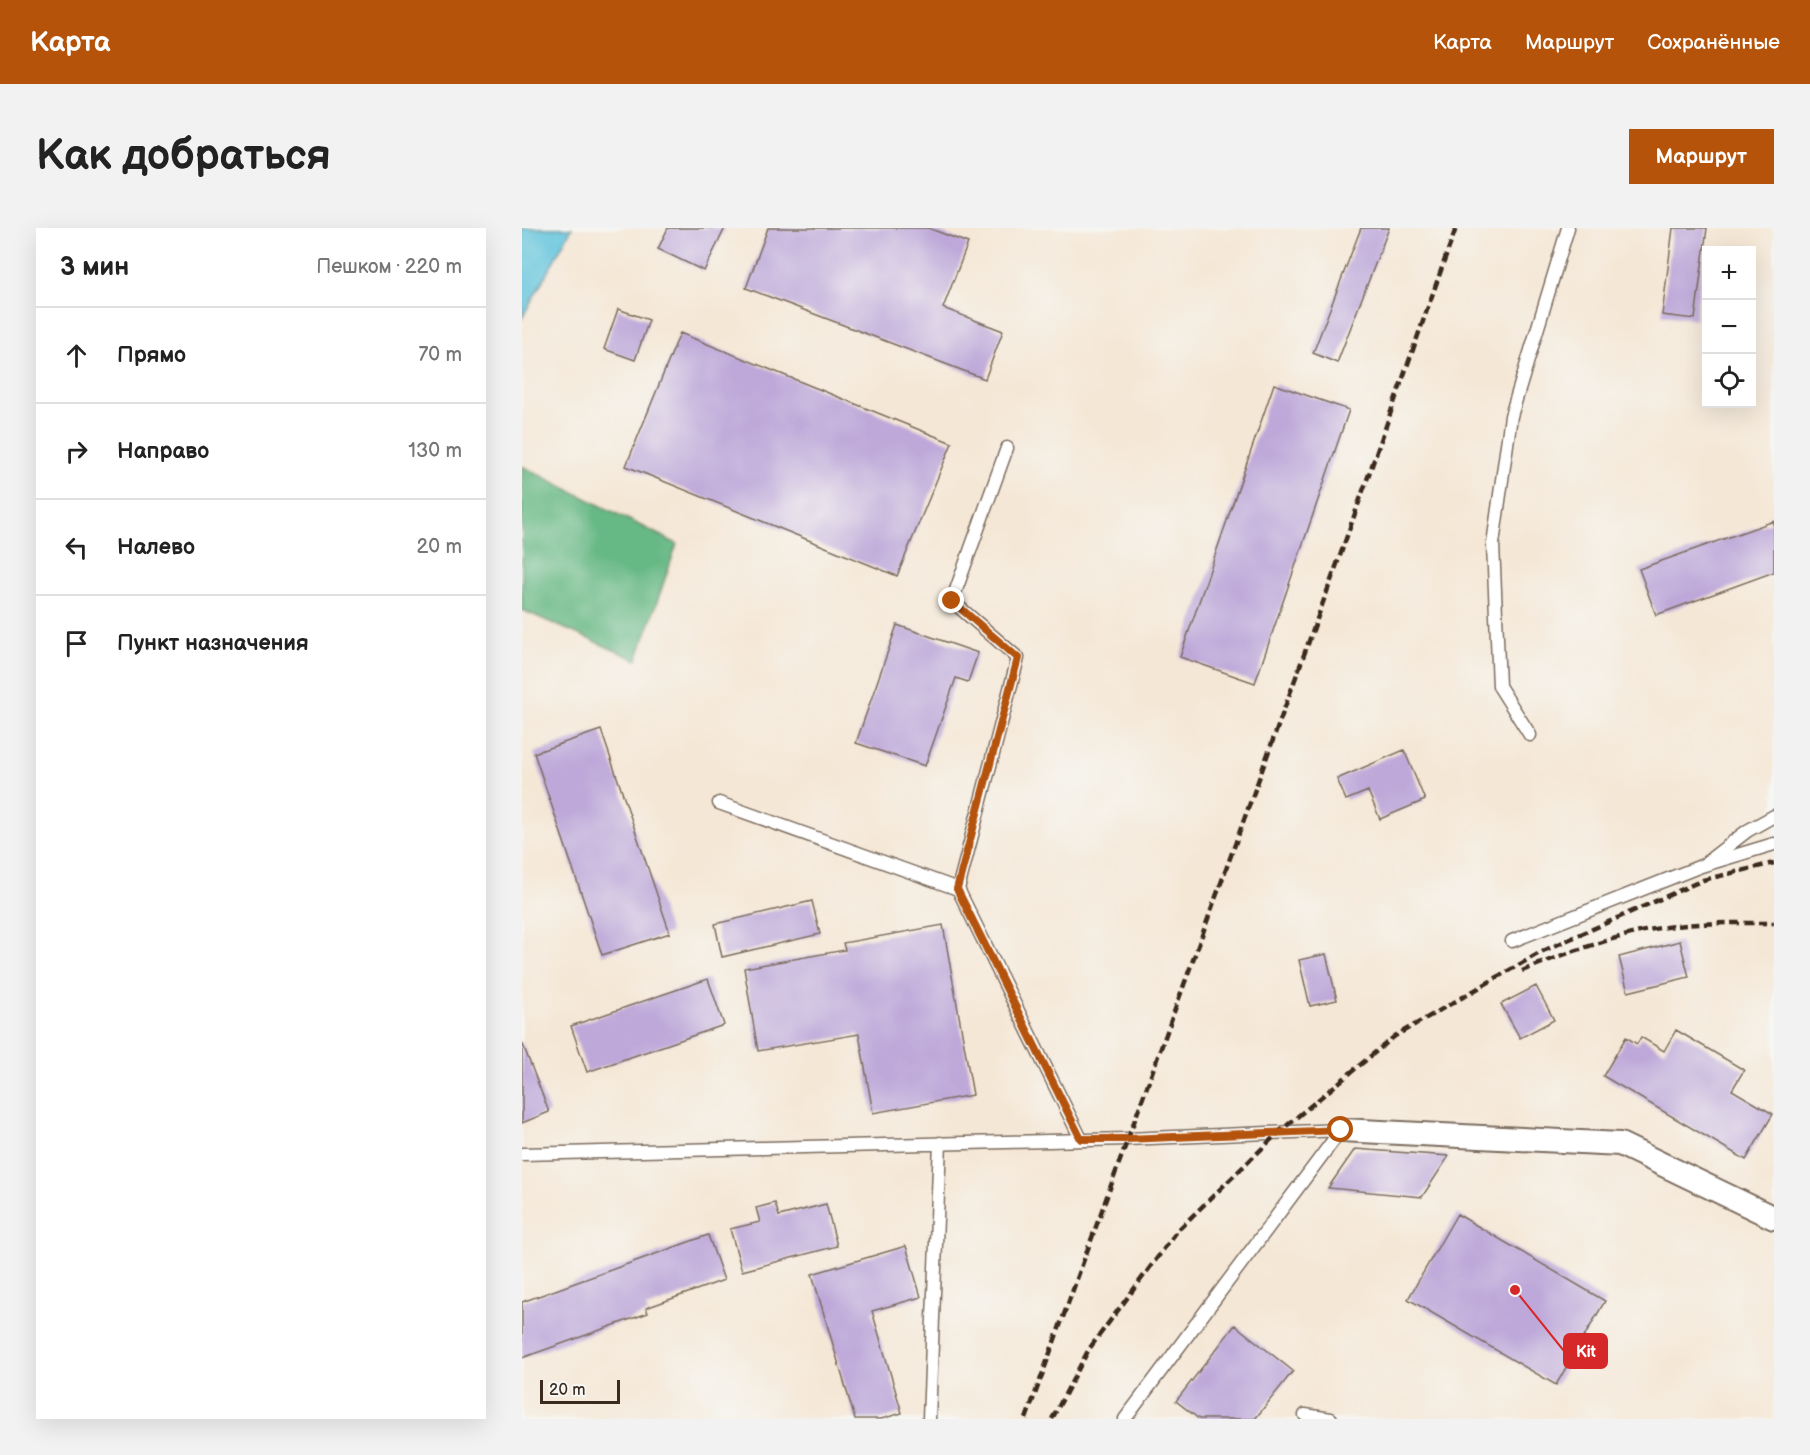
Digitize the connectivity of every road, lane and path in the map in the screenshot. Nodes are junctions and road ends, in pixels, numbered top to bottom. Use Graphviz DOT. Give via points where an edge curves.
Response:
graph roads {
  1 [pos="1568,228"];
  2 [pos="1007,448"];
  3 [pos="1530,735"];
  4 [pos="719,803"];
  5 [pos="1774,816"];
  6 [pos="1774,844"];
  7 [pos="1701,866"];
  8 [pos="957,889"];
  9 [pos="1512,941"];
  10 [pos="1341,1130"];
  11 [pos="1081,1139"];
  12 [pos="940,1143"];
  13 [pos="522,1154"];
  14 [pos="1774,1218"];
  15 [pos="1305,1415"];
  16 [pos="929,1419"];
  17 [pos="1125,1419"];
  18 [pos="1331,1419"];
  1 -- 3 [label="lane" via="1511,416 1493,544 1499,686"];
  2 -- 8 [label="lane" via="952,601 1018,658"];
  4 -- 8 [label="lane"];
  5 -- 7 [label="lane"];
  6 -- 7 [label="lane"];
  7 -- 9 [label="lane"];
  8 -- 11 [label="lane"];
  10 -- 11 [label="lane"];
  10 -- 14 [label="street" via="1620,1144"];
  10 -- 17 [label="lane"];
  11 -- 12 [label="lane"];
  12 -- 13 [label="lane"];
  12 -- 16 [label="lane"];
  15 -- 18 [label="lane"];
}
